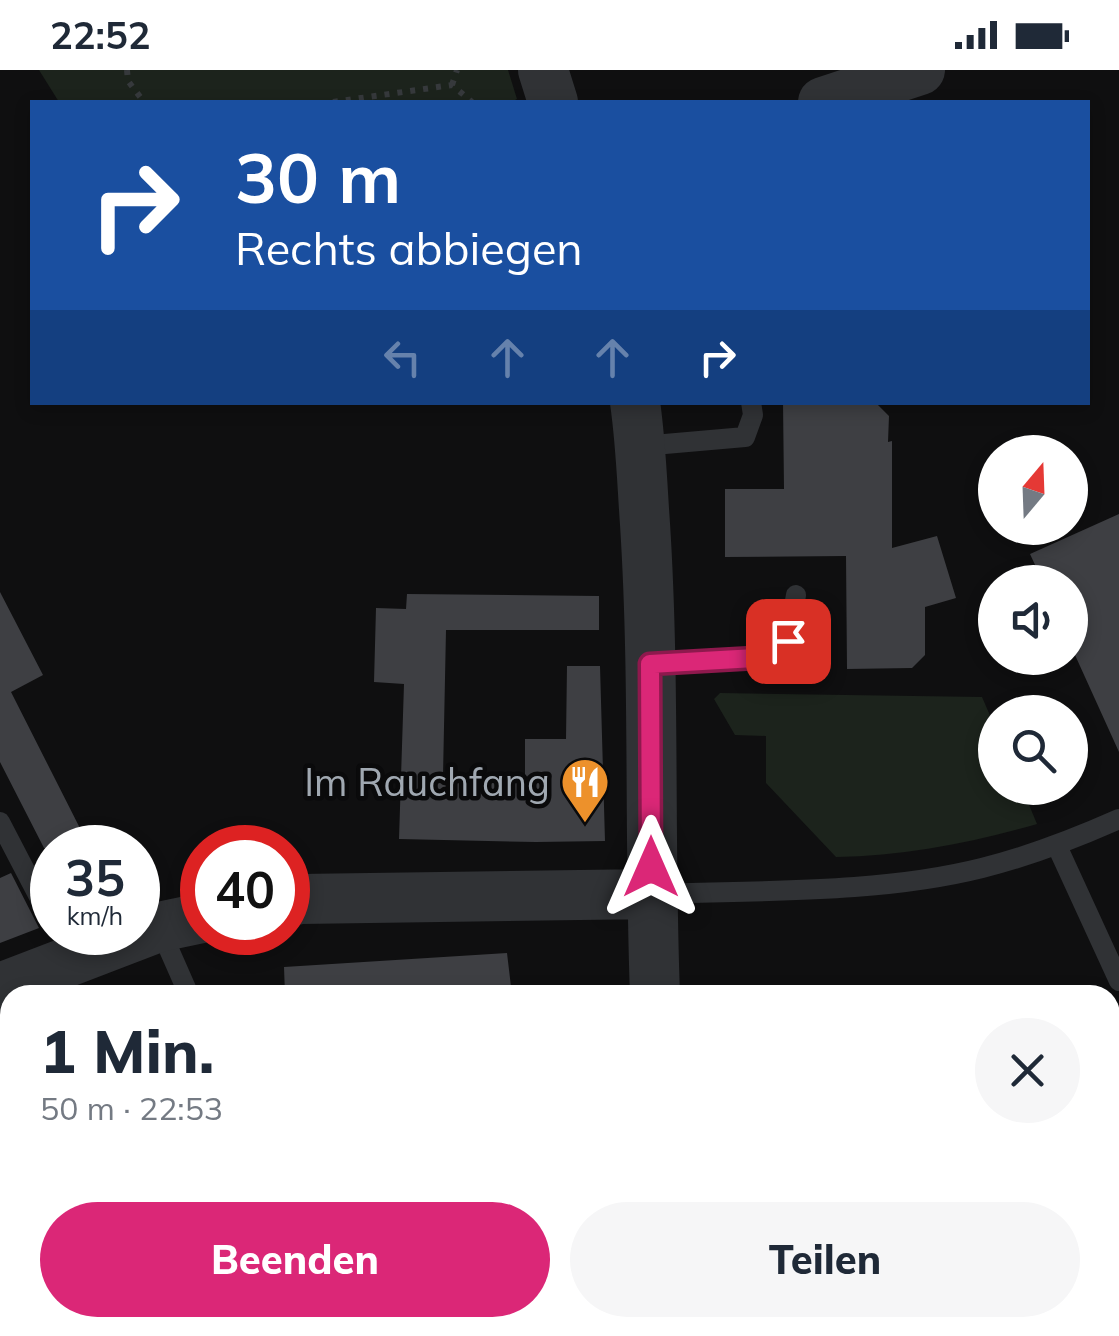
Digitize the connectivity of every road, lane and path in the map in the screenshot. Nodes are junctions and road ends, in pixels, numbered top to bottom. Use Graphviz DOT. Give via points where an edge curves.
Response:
graph roads {
  1 [pos="128,70"];
  2 [pos="457,70"];
  3 [pos="543,70"];
  4 [pos="920,70"];
  5 [pos="452,85"];
  6 [pos="142,100"];
  7 [pos="347,100"];
  8 [pos="470,100"];
  9 [pos="552,100"];
  10 [pos="828,100"];
  11 [pos="751,405"];
  12 [pos="638,424"];
  13 [pos="796,595"];
  14 [pos="650,664"];
  15 [pos="1119,819"];
  16 [pos="0,822"];
  17 [pos="1057,846"];
  18 [pos="30,879"];
  19 [pos="651,894"];
  20 [pos="310,899"];
  21 [pos="40,955"];
  22 [pos="185,955"];
  23 [pos="1119,981"];
  24 [pos="4,985"];
  25 [pos="188,985"];
  26 [pos="655,985"];
  1 -- 6 [label="path"];
  2 -- 5 [label="path"];
  3 -- 9 [label="street"];
  4 -- 10 [label="street"];
  5 -- 7 [label="path"];
  5 -- 8 [label="path"];
  11 -- 12 [label="lane" via="745,437"];
  12 -- 14 [label="street"];
  13 -- 14 [label="lane" via="788,641 773,657"];
  14 -- 19 [label="street"];
  15 -- 17 [label="lane"];
  16 -- 18 [label="lane"];
  17 -- 19 [label="lane" via="979,869 884,885"];
  17 -- 23 [label="lane"];
  19 -- 20 [label="street"];
  19 -- 26 [label="street"];
  21 -- 24 [label="street"];
  22 -- 25 [label="lane"];
}
